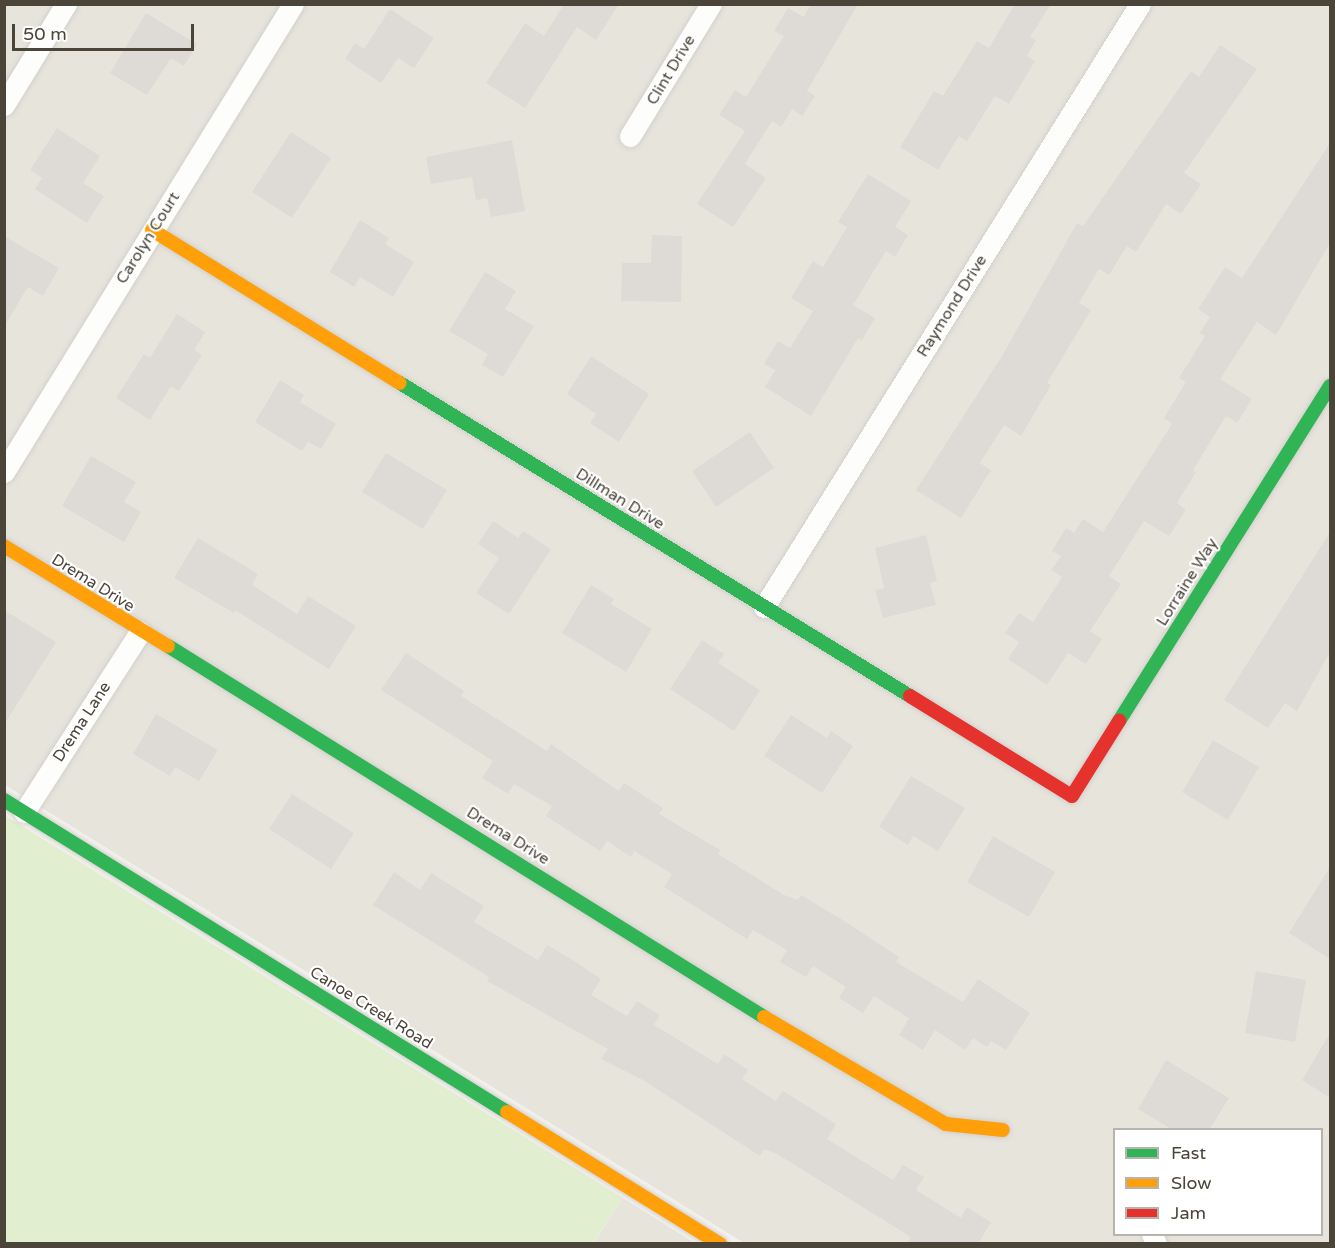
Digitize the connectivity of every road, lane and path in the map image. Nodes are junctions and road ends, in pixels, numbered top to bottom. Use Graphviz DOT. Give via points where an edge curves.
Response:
graph roads {
  1 [pos="66,4"];
  2 [pos="293,4"];
  3 [pos="711,4"];
  4 [pos="1140,4"];
  5 [pos="4,105"];
  6 [pos="630,136"];
  7 [pos="152,230"];
  8 [pos="1330,386"];
  9 [pos="4,472"];
  10 [pos="4,546"];
  11 [pos="764,607"];
  12 [pos="140,632"];
  13 [pos="1072,796"];
  14 [pos="4,800"];
  15 [pos="24,812"];
  16 [pos="1003,1130"];
  17 [pos="720,1244"];
  1 -- 5 [label="street"];
  2 -- 7 [label="street, Carolyn Court"];
  3 -- 6 [label="street, Clint Drive"];
  4 -- 11 [label="street, Raymond Drive"];
  7 -- 9 [label="street, Carolyn Court"];
  7 -- 11 [label="street, Dillman Drive"];
  8 -- 13 [label="street, Lorraine Way"];
  10 -- 12 [label="street, Drema Drive"];
  11 -- 13 [label="street, Dillman Drive"];
  12 -- 15 [label="street, Drema Lane"];
  12 -- 16 [label="street, Drema Drive" via="429,805 854,1071 946,1124"];
  14 -- 15 [label="street, Canoe Creek Road"];
  15 -- 17 [label="street, Canoe Creek Road"];
}
